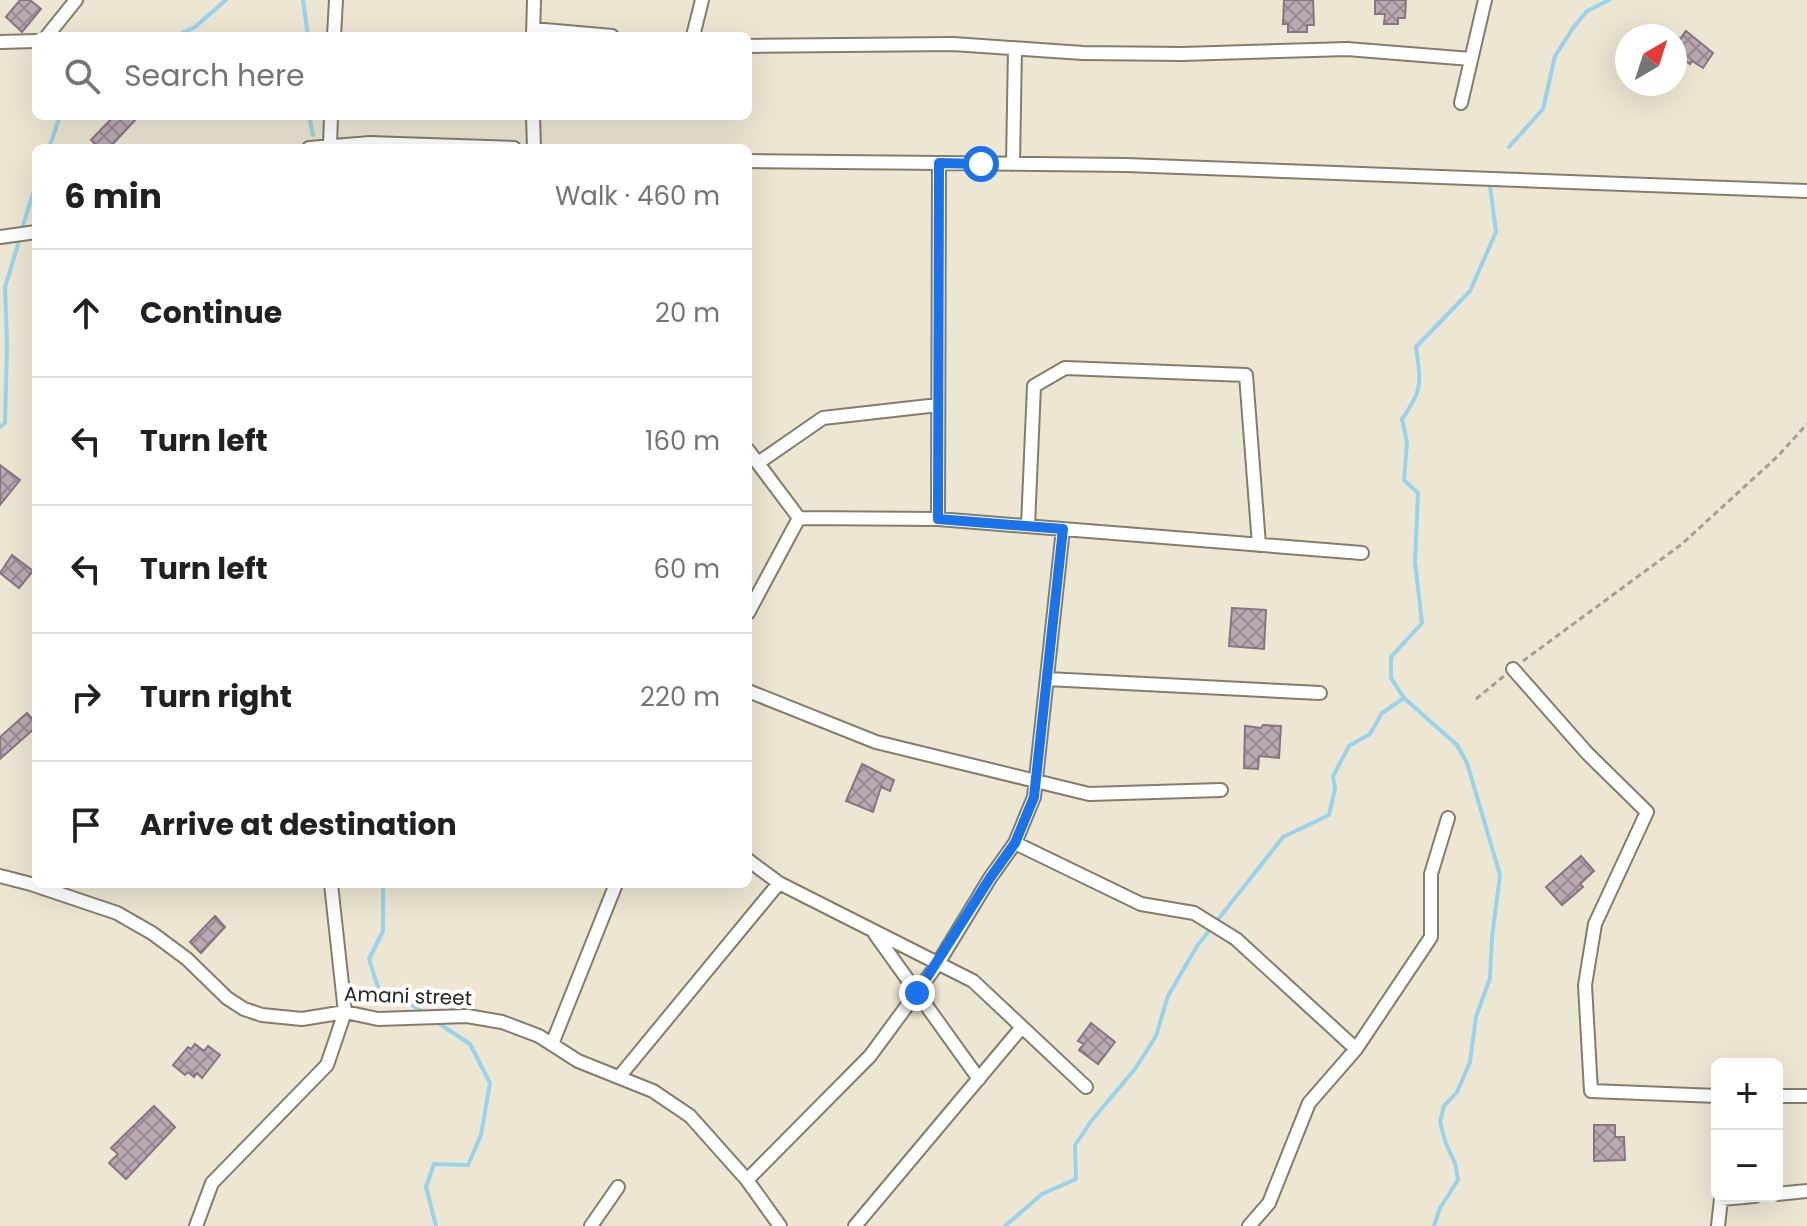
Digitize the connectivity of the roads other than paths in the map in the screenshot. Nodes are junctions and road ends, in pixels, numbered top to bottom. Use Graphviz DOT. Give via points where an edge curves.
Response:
graph roads {
  1 [pos="76,0"];
  2 [pos="336,0"];
  3 [pos="534,0"];
  4 [pos="702,0"];
  5 [pos="1485,0"];
  6 [pos="50,32"];
  7 [pos="334,32"];
  8 [pos="533,32"];
  9 [pos="694,32"];
  10 [pos="32,41"];
  11 [pos="0,42"];
  12 [pos="752,46"];
  13 [pos="1015,48"];
  14 [pos="1471,59"];
  15 [pos="1461,103"];
  16 [pos="331,120"];
  17 [pos="533,120"];
  18 [pos="330,144"];
  19 [pos="370,144"];
  20 [pos="430,144"];
  21 [pos="534,144"];
  22 [pos="752,161"];
  23 [pos="939,163"];
  24 [pos="1013,164"];
  25 [pos="1807,191"];
  26 [pos="32,233"];
  27 [pos="0,237"];
  28 [pos="938,405"];
  29 [pos="752,455"];
  30 [pos="758,463"];
  31 [pos="799,518"];
  32 [pos="938,519"];
  33 [pos="1028,526"];
  34 [pos="1063,529"];
  35 [pos="1259,545"];
  36 [pos="1362,553"];
  37 [pos="752,606"];
  38 [pos="1513,669"];
  39 [pos="1047,679"];
  40 [pos="752,693"];
  41 [pos="1320,693"];
  42 [pos="1036,781"];
  43 [pos="1221,790"];
  44 [pos="1448,818"];
  45 [pos="1015,843"];
  46 [pos="752,863"];
  47 [pos="0,876"];
  48 [pos="32,881"];
  49 [pos="779,883"];
  50 [pos="52,888"];
  51 [pos="331,888"];
  52 [pos="614,888"];
  53 [pos="873,932"];
  54 [pos="937,965"];
  55 [pos="917,993"];
  56 [pos="345,1012"];
  57 [pos="1022,1027"];
  58 [pos="552,1044"];
  59 [pos="1356,1049"];
  60 [pos="619,1077"];
  61 [pos="979,1079"];
  62 [pos="1086,1087"];
  63 [pos="1711,1096"];
  64 [pos="1783,1096"];
  65 [pos="1807,1096"];
  66 [pos="747,1180"];
  67 [pos="618,1187"];
  68 [pos="1807,1191"];
  69 [pos="1783,1193"];
  70 [pos="1721,1202"];
  71 [pos="196,1226"];
  72 [pos="591,1226"];
  73 [pos="780,1226"];
  74 [pos="855,1226"];
  75 [pos="1249,1226"];
  76 [pos="1718,1226"];
  1 -- 6 [label="street"];
  2 -- 7 [label="street"];
  3 -- 8 [label="street"];
  4 -- 9 [label="street"];
  5 -- 14 [label="street"];
  10 -- 11 [label="street"];
  12 -- 13 [label="street"];
  13 -- 14 [label="street" via="1182,54 1347,49"];
  13 -- 24 [label="street"];
  14 -- 15 [label="street"];
  16 -- 18 [label="street"];
  17 -- 21 [label="street"];
  19 -- 20 [label="street"];
  22 -- 23 [label="street"];
  23 -- 24 [label="street"];
  23 -- 28 [label="street"];
  24 -- 25 [label="street"];
  26 -- 27 [label="street"];
  28 -- 30 [label="street" via="823,418"];
  28 -- 32 [label="street"];
  29 -- 30 [label="street"];
  30 -- 31 [label="street"];
  31 -- 32 [label="street"];
  31 -- 37 [label="street"];
  32 -- 33 [label="street"];
  33 -- 34 [label="street"];
  33 -- 35 [label="street" via="1034,386 1065,368 1246,375"];
  34 -- 35 [label="street"];
  34 -- 39 [label="street"];
  35 -- 36 [label="street"];
  38 -- 63 [label="street" via="1647,812 1595,924 1585,985 1591,1091"];
  39 -- 41 [label="street"];
  39 -- 42 [label="street"];
  40 -- 42 [label="street" via="876,742"];
  42 -- 43 [label="street" via="1089,794"];
  42 -- 45 [label="street"];
  44 -- 59 [label="street" via="1431,874 1431,937"];
  45 -- 54 [label="street"];
  45 -- 59 [label="street" via="1141,904 1194,913 1236,939"];
  46 -- 49 [label="street"];
  47 -- 48 [label="street, Amani street"];
  49 -- 53 [label="street"];
  49 -- 60 [label="street"];
  50 -- 56 [label="street, Amani street" via="136,923 244,1009 302,1019"];
  51 -- 56 [label="street"];
  52 -- 58 [label="street"];
  53 -- 54 [label="street"];
  53 -- 55 [label="street"];
  54 -- 55 [label="street"];
  54 -- 57 [label="street" via="973,981"];
  55 -- 61 [label="street"];
  55 -- 66 [label="street" via="870,1056"];
  56 -- 58 [label="street, Amani street" via="378,1019 467,1016 502,1022"];
  56 -- 71 [label="street" via="327,1065 212,1183"];
  57 -- 61 [label="street"];
  57 -- 62 [label="street"];
  58 -- 60 [label="street, Amani street"];
  59 -- 75 [label="street" via="1309,1103 1269,1203"];
  60 -- 66 [label="street, Amani street" via="653,1091 690,1116"];
  61 -- 74 [label="street"];
  64 -- 65 [label="street"];
  66 -- 73 [label="street, Amani street"];
  67 -- 72 [label="street"];
  68 -- 69 [label="street"];
  70 -- 76 [label="street"];
}
